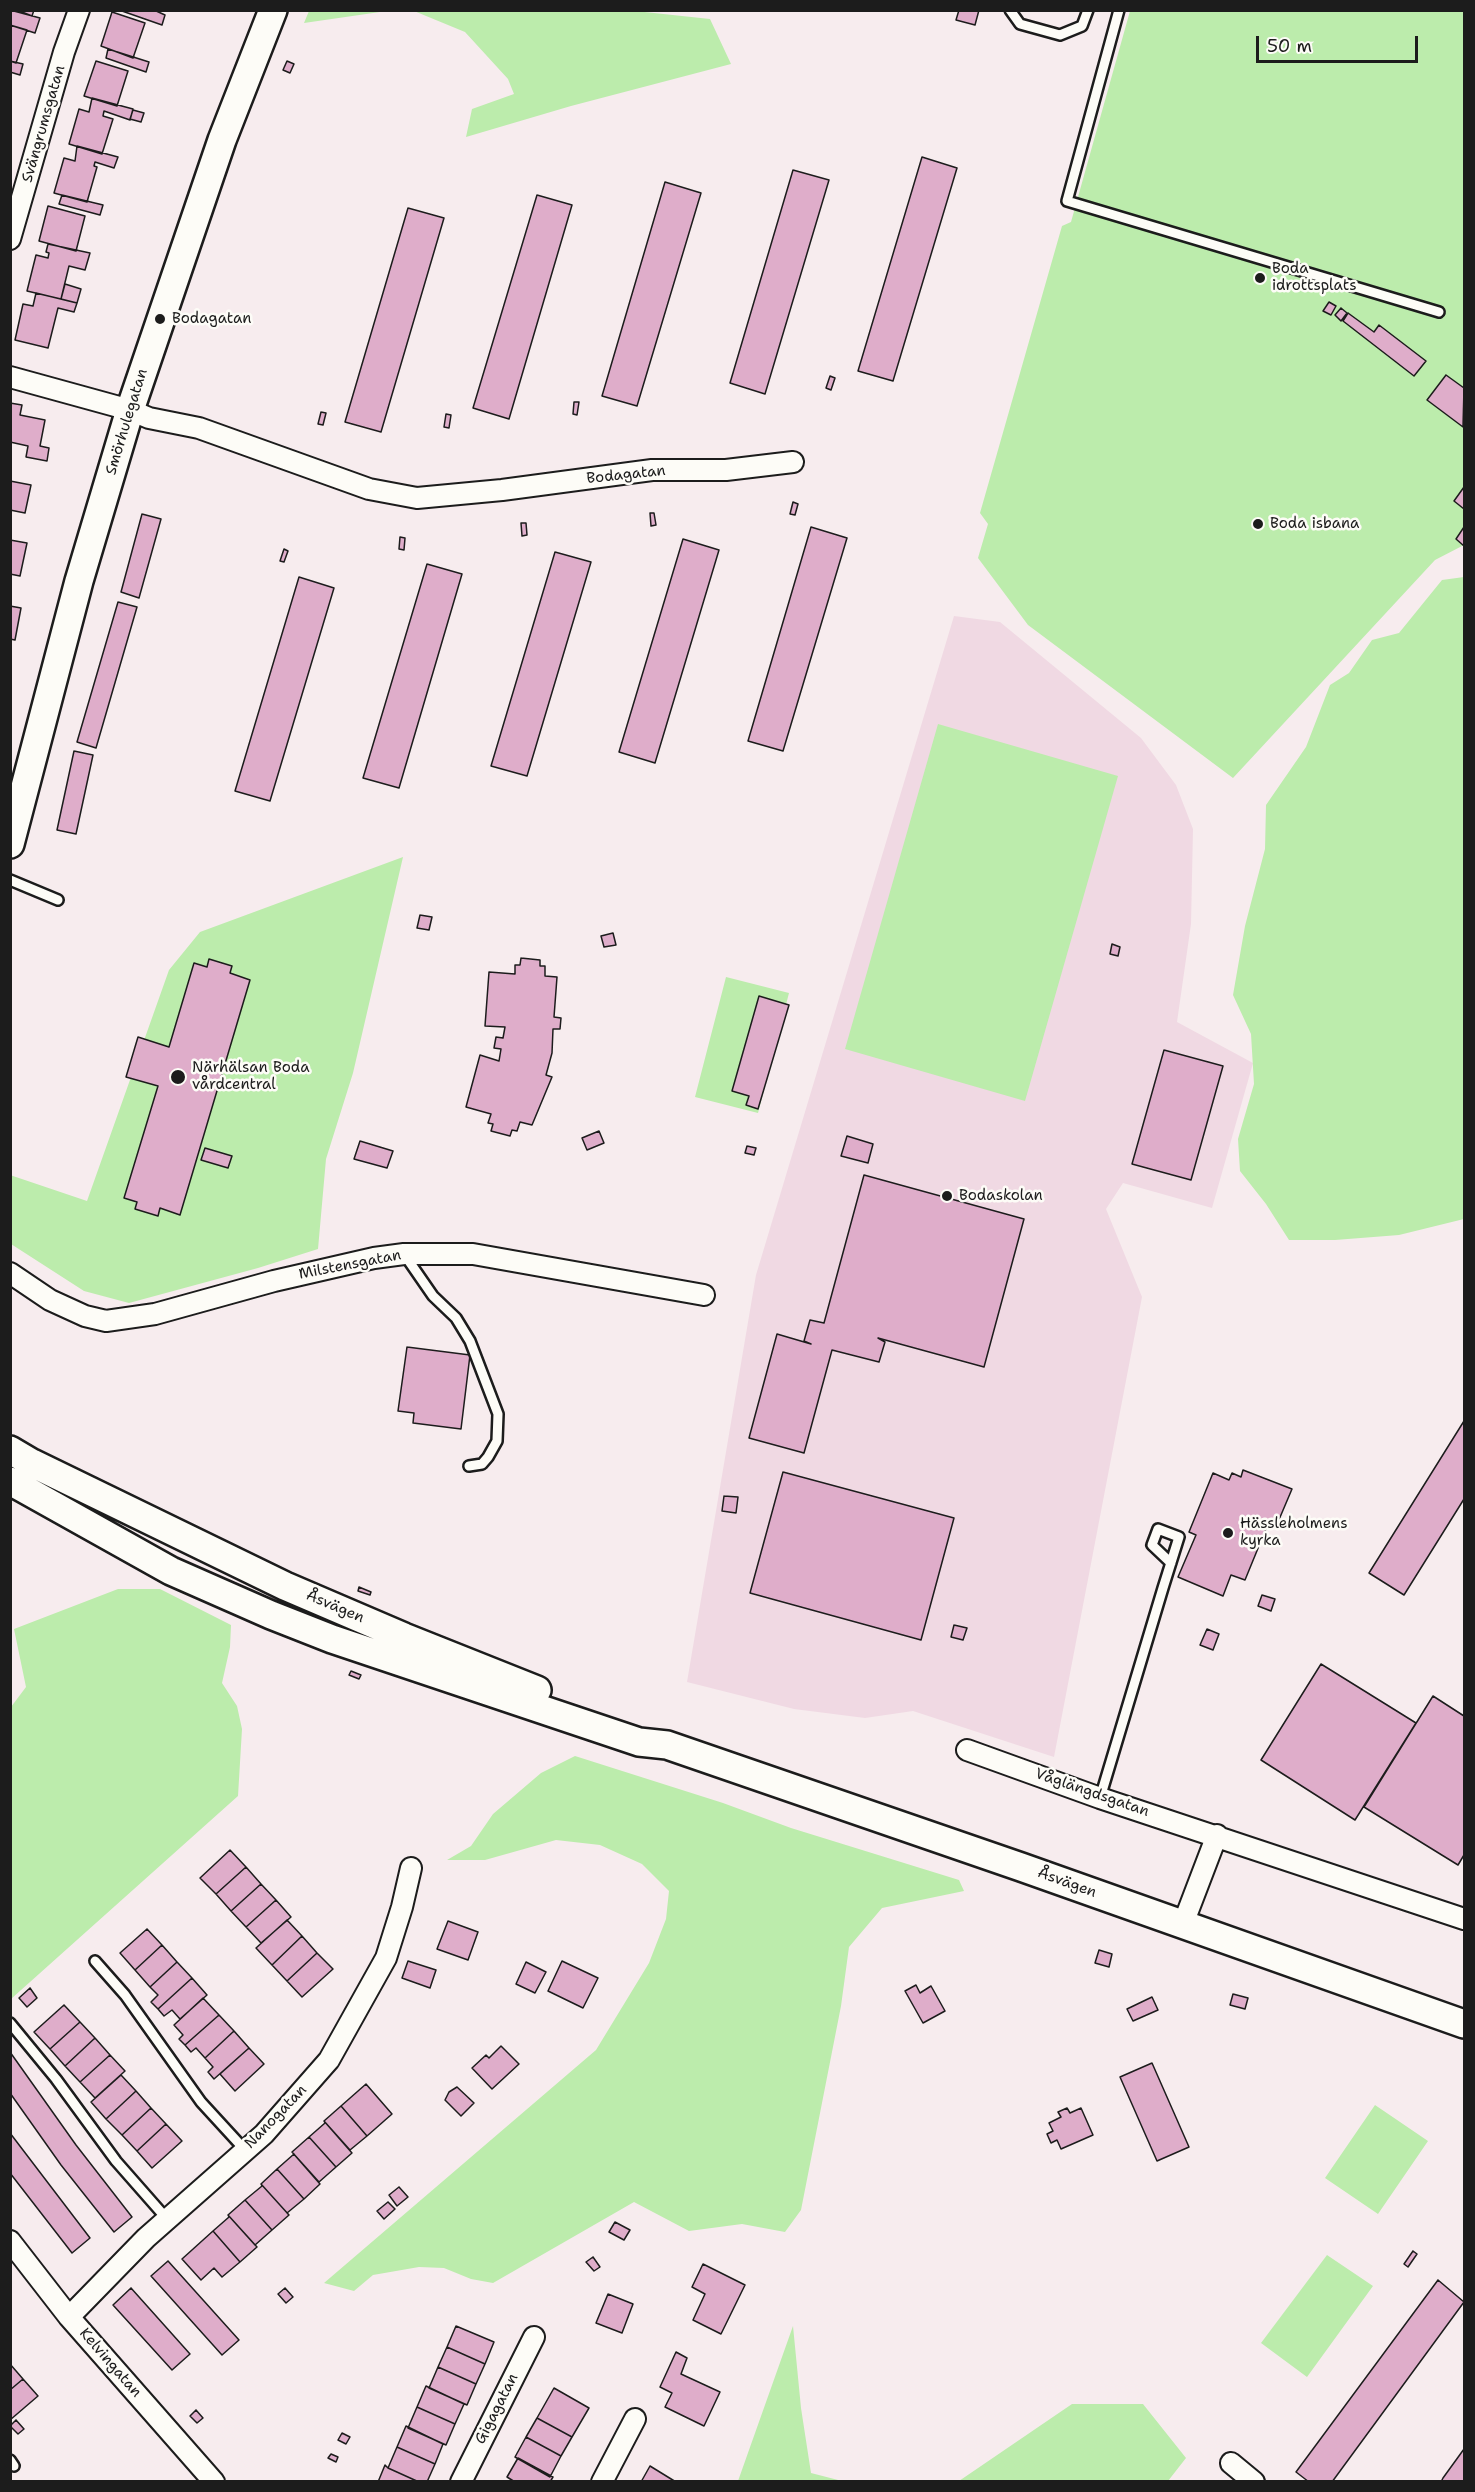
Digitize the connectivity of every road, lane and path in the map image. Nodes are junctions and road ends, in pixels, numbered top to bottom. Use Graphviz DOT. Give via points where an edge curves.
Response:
graph roads {
  1 [pos="79,10"];
  2 [pos="273,10"];
  3 [pos="1010,10"];
  4 [pos="1088,10"];
  5 [pos="1119,10"];
  6 [pos="10,239"];
  7 [pos="1438,312"];
  8 [pos="10,376"];
  9 [pos="130,410"];
  10 [pos="793,462"];
  11 [pos="10,843"];
  12 [pos="10,880"];
  13 [pos="57,900"];
  14 [pos="404,1254"];
  15 [pos="10,1273"];
  16 [pos="704,1295"];
  17 [pos="10,1450"];
  18 [pos="469,1466"];
  19 [pos="10,1481"];
  20 [pos="1171,1563"];
  21 [pos="668,1745"];
  22 [pos="967,1750"];
  23 [pos="1100,1798"];
  24 [pos="1217,1835"];
  25 [pos="411,1868"];
  26 [pos="1464,1919"];
  27 [pos="1183,1924"];
  28 [pos="95,1961"];
  29 [pos="10,2023"];
  30 [pos="1464,2024"];
  31 [pos="245,2150"];
  32 [pos="166,2219"];
  33 [pos="10,2241"];
  34 [pos="69,2317"];
  35 [pos="534,2337"];
  36 [pos="635,2419"];
  37 [pos="1231,2463"];
  38 [pos="214,2481"];
  39 [pos="461,2481"];
  40 [pos="602,2481"];
  41 [pos="1254,2481"];
  1 -- 6 [label="street, Svängrumsgatan"];
  2 -- 9 [label="street, Smörhulegatan" via="222,140"];
  3 -- 4 [label="lane" via="1020,24 1060,35 1082,26"];
  5 -- 7 [label="lane" via="1067,201"];
  8 -- 9 [label="street, Bodagatan"];
  9 -- 10 [label="street, Bodagatan" via="199,428 369,489 417,498 652,470 726,470"];
  9 -- 11 [label="street, Smörhulegatan" via="73,604"];
  12 -- 13 [label="lane"];
  14 -- 15 [label="street, Milstensgatan" via="274,1281 155,1314 106,1321 50,1300"];
  14 -- 16 [label="street, Milstensgatan" via="473,1254"];
  14 -- 18 [label="lane" via="465,1333 498,1414 497,1441 482,1464"];
  17 -- 21 [label="street, Åsvägen" via="285,1586 517,1683 646,1729"];
  19 -- 21 [label="street, Åsvägen" via="171,1571 270,1615 405,1665 639,1742"];
  20 -- 23 [label="lane"];
  21 -- 27 [label="street, Åsvägen"];
  22 -- 23 [label="street, Våglängdsgatan"];
  23 -- 24 [label="street, Våglängdsgatan"];
  24 -- 26 [label="street, Våglängdsgatan"];
  24 -- 27 [label="street"];
  25 -- 31 [label="street, Nanogatan" via="386,1958 329,2060"];
  27 -- 30 [label="street, Åsvägen"];
  28 -- 31 [label="lane" via="125,1995 201,2102"];
  29 -- 32 [label="lane" via="116,2161"];
  31 -- 32 [label="street, Nanogatan"];
  32 -- 34 [label="street, Nanogatan"];
  33 -- 34 [label="street, Kelvingatan"];
  34 -- 38 [label="street, Kelvingatan"];
  35 -- 39 [label="street, Gigagatan"];
  36 -- 40 [label="street"];
  37 -- 41 [label="street"];
}
